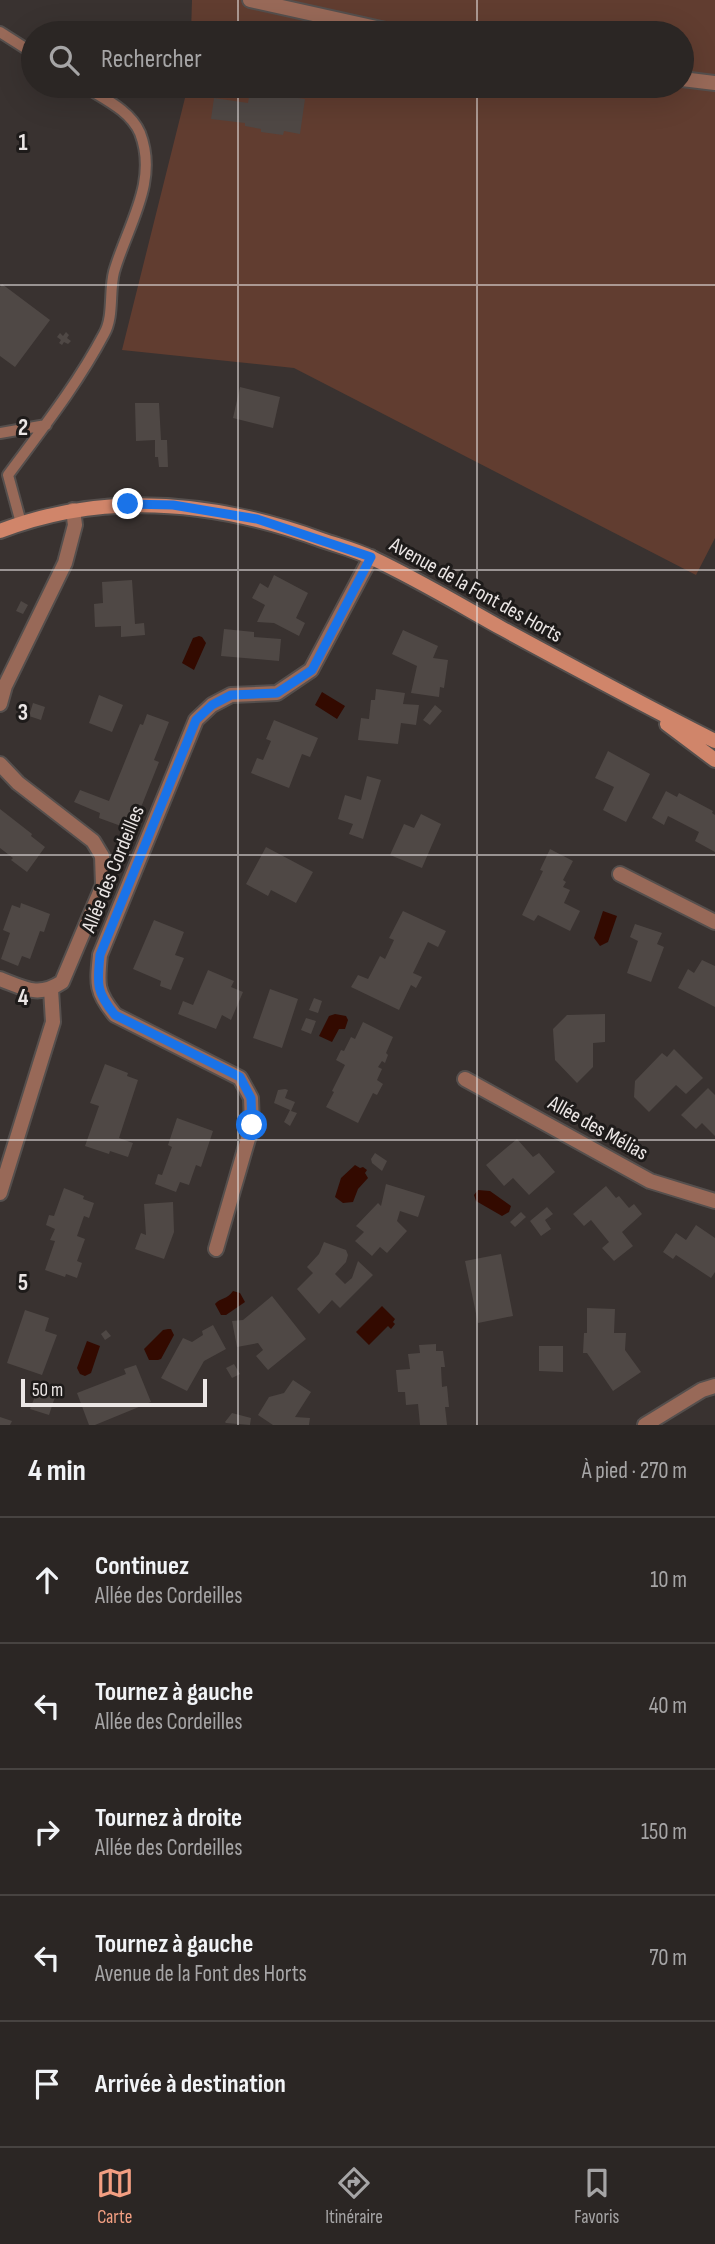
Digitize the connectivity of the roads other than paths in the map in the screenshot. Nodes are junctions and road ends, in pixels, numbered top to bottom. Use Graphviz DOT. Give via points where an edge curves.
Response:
graph roads {
  1 [pos="250,0"];
  2 [pos="344,21"];
  3 [pos="0,32"];
  4 [pos="21,45"];
  5 [pos="694,80"];
  6 [pos="715,83"];
  7 [pos="102,98"];
  8 [pos="46,425"];
  9 [pos="0,433"];
  10 [pos="4,471"];
  11 [pos="73,510"];
  12 [pos="21,523"];
  13 [pos="0,531"];
  14 [pos="371,557"];
  15 [pos="638,702"];
  16 [pos="0,704"];
  17 [pos="715,741"];
  18 [pos="715,760"];
  19 [pos="0,764"];
  20 [pos="620,874"];
  21 [pos="715,922"];
  22 [pos="0,979"];
  23 [pos="51,989"];
  24 [pos="465,1079"];
  25 [pos="0,1193"];
  26 [pos="715,1201"];
  27 [pos="216,1249"];
  28 [pos="715,1386"];
  29 [pos="645,1425"];
  1 -- 2 [label="street"];
  3 -- 4 [label="lane"];
  5 -- 6 [label="street"];
  7 -- 8 [label="lane" via="127,114 140,133 147,169 143,195 114,273 106,331"];
  8 -- 9 [label="lane"];
  8 -- 10 [label="lane"];
  10 -- 12 [label="lane"];
  11 -- 12 [label="main road, Avenue de la Font des Horts"];
  11 -- 14 [label="main road, Avenue de la Font des Horts" via="128,504 215,511 257,519"];
  11 -- 16 [label="street" via="75,525 65,563"];
  12 -- 13 [label="main road, Avenue de la Font des Horts"];
  14 -- 15 [label="main road, Avenue de la Font des Horts"];
  14 -- 27 [label="street, Allée des Cordeilles" via="312,670 277,693 231,695 196,720 100,955 97,978 101,998 115,1015 240,1077 251,1098 252,1125"];
  15 -- 17 [label="main road, Avenue de la Font des Horts"];
  15 -- 18 [label="main road, Avenue de la Font des Horts"];
  19 -- 23 [label="street" via="93,841 102,856 103,885 62,982"];
  20 -- 21 [label="street"];
  22 -- 23 [label="street" via="32,991"];
  23 -- 25 [label="street" via="53,1022"];
  24 -- 26 [label="street, Allée des Mélias" via="649,1181"];
  28 -- 29 [label="street"];
}
